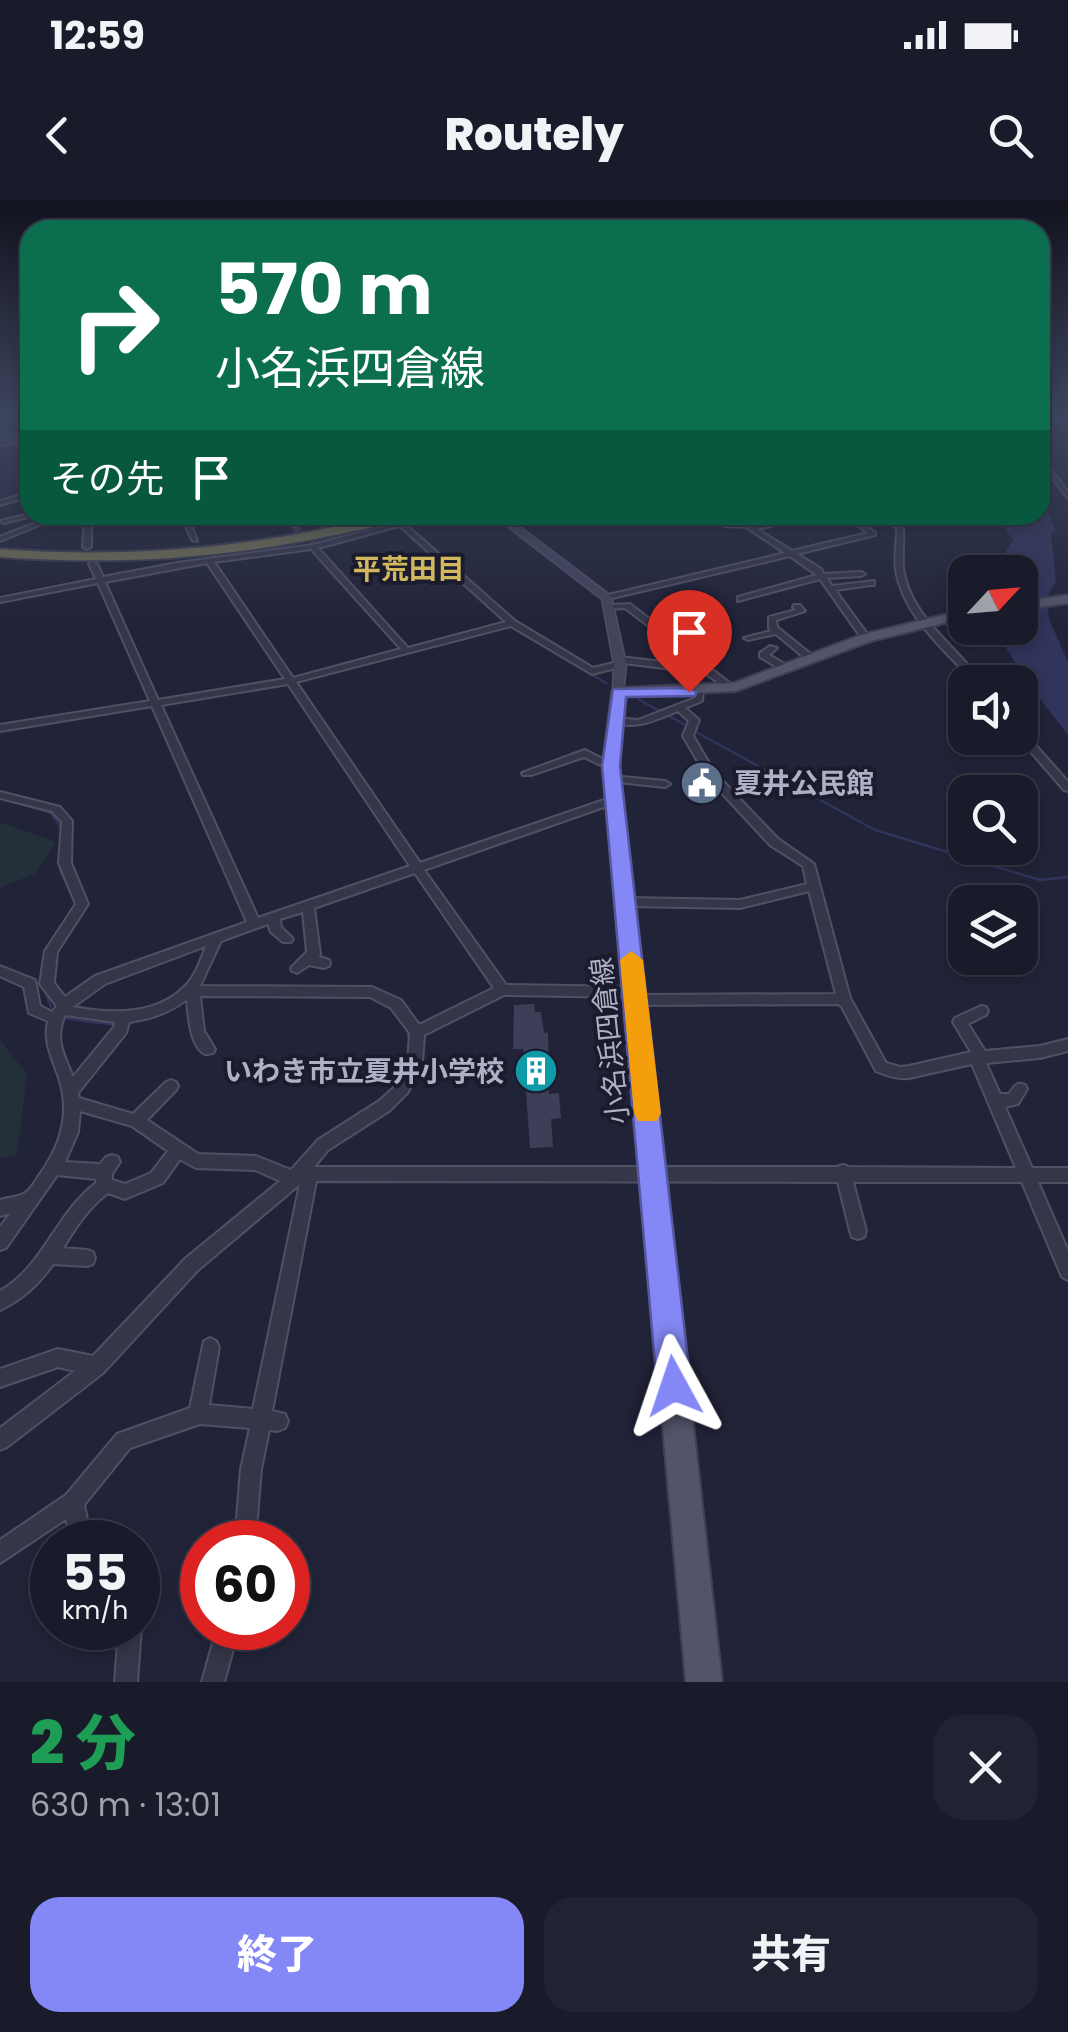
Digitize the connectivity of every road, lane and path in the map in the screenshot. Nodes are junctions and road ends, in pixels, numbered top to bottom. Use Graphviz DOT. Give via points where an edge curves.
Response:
graph roads {
  1 [pos="3,521"];
  2 [pos="36,525"];
  3 [pos="88,525"];
  4 [pos="186,525"];
  5 [pos="327,525"];
  6 [pos="341,525"];
  7 [pos="366,525"];
  8 [pos="372,525"];
  9 [pos="384,525"];
  10 [pos="405,525"];
  11 [pos="510,525"];
  12 [pos="727,525"];
  13 [pos="754,525"];
  14 [pos="863,525"];
  15 [pos="896,525"];
  16 [pos="747,526"];
  17 [pos="18,532"];
  18 [pos="784,536"];
  19 [pos="768,538"];
  20 [pos="0,539"];
  21 [pos="191,545"];
  22 [pos="88,547"];
  23 [pos="313,547"];
  24 [pos="0,551"];
  25 [pos="788,552"];
  26 [pos="165,554"];
  27 [pos="210,562"];
  28 [pos="93,564"];
  29 [pos="861,574"];
  30 [pos="824,576"];
  31 [pos="100,580"];
  32 [pos="870,587"];
  33 [pos="834,589"];
  34 [pos="741,599"];
  35 [pos="1068,599"];
  36 [pos="0,600"];
  37 [pos="608,603"];
  38 [pos="1038,603"];
  39 [pos="797,607"];
  40 [pos="948,617"];
  41 [pos="926,622"];
  42 [pos="512,623"];
  43 [pos="776,632"];
  44 [pos="748,638"];
  45 [pos="866,638"];
  46 [pos="774,648"];
  47 [pos="406,650"];
  48 [pos="810,658"];
  49 [pos="620,662"];
  50 [pos="963,665"];
  51 [pos="785,668"];
  52 [pos="711,674"];
  53 [pos="291,682"];
  54 [pos="732,688"];
  55 [pos="618,692"];
  56 [pos="700,692"];
  57 [pos="154,702"];
  58 [pos="679,707"];
  59 [pos="615,721"];
  60 [pos="0,728"];
  61 [pos="1038,754"];
  62 [pos="527,773"];
  63 [pos="612,782"];
  64 [pos="666,784"];
  65 [pos="1068,788"];
  66 [pos="0,794"];
  67 [pos="417,868"];
  68 [pos="814,886"];
  69 [pos="626,902"];
  70 [pos="308,906"];
  71 [pos="274,917"];
  72 [pos="254,924"];
  73 [pos="216,938"];
  74 [pos="287,939"];
  75 [pos="310,964"];
  76 [pos="0,971"];
  77 [pos="502,990"];
  78 [pos="191,994"];
  79 [pos="635,996"];
  80 [pos="844,1001"];
  81 [pos="60,1004"];
  82 [pos="981,1011"];
  83 [pos="50,1016"];
  84 [pos="122,1023"];
  85 [pos="417,1032"];
  86 [pos="1068,1045"];
  87 [pos="208,1050"];
  88 [pos="980,1059"];
  89 [pos="171,1086"];
  90 [pos="1020,1089"];
  91 [pos="71,1098"];
  92 [pos="996,1101"];
  93 [pos="136,1121"];
  94 [pos="177,1150"];
  95 [pos="55,1168"];
  96 [pos="843,1172"];
  97 [pos="107,1173"];
  98 [pos="654,1173"];
  99 [pos="1027,1176"];
  100 [pos="1068,1176"];
  101 [pos="294,1177"];
  102 [pos="34,1198"];
  103 [pos="0,1208"];
  104 [pos="858,1230"];
  105 [pos="0,1242"];
  106 [pos="50,1256"];
  107 [pos="87,1258"];
  108 [pos="1068,1270"];
  109 [pos="0,1301"];
  110 [pos="210,1347"];
  111 [pos="91,1364"];
  112 [pos="0,1380"];
  113 [pos="0,1389"];
  114 [pos="198,1415"];
  115 [pos="270,1420"];
  116 [pos="0,1440"];
  117 [pos="73,1502"];
  118 [pos="77,1520"];
  119 [pos="250,1520"];
  120 [pos="0,1552"];
  121 [pos="128,1650"];
  122 [pos="221,1650"];
  123 [pos="126,1682"];
  124 [pos="212,1682"];
  125 [pos="704,1682"];
  1 -- 17 [label="street"];
  2 -- 17 [label="street"];
  3 -- 22 [label="street"];
  4 -- 21 [label="street"];
  5 -- 21 [label="highway"];
  6 -- 21 [label="highway" via="277,539"];
  7 -- 26 [label="highway" via="276,544"];
  8 -- 26 [label="highway"];
  9 -- 23 [label="street"];
  10 -- 42 [label="street"];
  11 -- 37 [label="main road"];
  12 -- 16 [label="street"];
  13 -- 16 [label="street"];
  14 -- 25 [label="street" via="884,534"];
  15 -- 41 [label="street" via="902,580"];
  16 -- 19 [label="street"];
  17 -- 20 [label="street"];
  18 -- 19 [label="street"];
  19 -- 25 [label="street"];
  21 -- 24 [label="highway" via="82,554"];
  23 -- 27 [label="street"];
  23 -- 47 [label="street"];
  24 -- 26 [label="highway"];
  25 -- 30 [label="street"];
  25 -- 37 [label="street"];
  27 -- 31 [label="street"];
  27 -- 53 [label="street"];
  28 -- 31 [label="street"];
  29 -- 30 [label="street"];
  30 -- 33 [label="street"];
  30 -- 34 [label="street"];
  31 -- 36 [label="street"];
  31 -- 57 [label="street"];
  32 -- 33 [label="street"];
  33 -- 45 [label="street"];
  35 -- 38 [label="main road"];
  37 -- 49 [label="main road"];
  37 -- 49 [label="street" via="626,606 694,656 672,666"];
  39 -- 43 [label="street" via="772,619"];
  40 -- 41 [label="main road"];
  41 -- 45 [label="main road"];
  41 -- 50 [label="street"];
  42 -- 47 [label="street"];
  42 -- 49 [label="street" via="592,671"];
  43 -- 44 [label="street"];
  43 -- 48 [label="street"];
  45 -- 48 [label="main road"];
  46 -- 51 [label="street" via="764,655"];
  47 -- 53 [label="street"];
  48 -- 51 [label="main road"];
  49 -- 55 [label="main road"];
  51 -- 54 [label="main road"];
  52 -- 54 [label="street"];
  53 -- 57 [label="street"];
  53 -- 67 [label="street"];
  54 -- 56 [label="main road"];
  55 -- 56 [label="main road"];
  55 -- 59 [label="main road, 小名浜四倉線"];
  56 -- 58 [label="street" via="699,699"];
  57 -- 60 [label="street"];
  57 -- 72 [label="street"];
  58 -- 59 [label="street" via="639,723"];
  58 -- 68 [label="street" via="694,720 689,740 711,775 774,842 804,860"];
  59 -- 63 [label="main road, 小名浜四倉線"];
  61 -- 65 [label="street"];
  62 -- 63 [label="street" via="586,753"];
  63 -- 64 [label="street"];
  63 -- 67 [label="street"];
  63 -- 69 [label="main road, 小名浜四倉線"];
  66 -- 81 [label="street" via="56,809 67,821 65,863 82,904 51,952 47,984"];
  67 -- 70 [label="street"];
  67 -- 77 [label="street"];
  68 -- 69 [label="street" via="740,904"];
  68 -- 80 [label="street"];
  69 -- 79 [label="main road, 小名浜四倉線"];
  70 -- 71 [label="street"];
  70 -- 75 [label="street" via="316,941"];
  71 -- 72 [label="street"];
  71 -- 74 [label="street"];
  72 -- 73 [label="street"];
  73 -- 78 [label="street"];
  73 -- 81 [label="street" via="100,980"];
  76 -- 83 [label="street" via="30,984 34,1009"];
  77 -- 79 [label="street"];
  77 -- 85 [label="street"];
  78 -- 84 [label="street"];
  78 -- 85 [label="street" via="359,989 396,1004"];
  78 -- 87 [label="street" via="197,1032"];
  79 -- 80 [label="street"];
  79 -- 98 [label="main road, 小名浜四倉線"];
  80 -- 88 [label="street" via="890,1073"];
  81 -- 83 [label="street"];
  81 -- 84 [label="street"];
  82 -- 88 [label="street" via="960,1022"];
  83 -- 91 [label="street" via="45,1036"];
  84 -- 91 [label="street"];
  85 -- 101 [label="street" via="416,1063 403,1088 323,1145"];
  86 -- 88 [label="street" via="1019,1058"];
  88 -- 92 [label="street"];
  89 -- 93 [label="street"];
  90 -- 92 [label="street" via="1013,1100"];
  91 -- 93 [label="street"];
  91 -- 95 [label="street" via="70,1130"];
  92 -- 99 [label="street"];
  93 -- 94 [label="street"];
  94 -- 97 [label="street" via="149,1184 126,1192"];
  94 -- 101 [label="street" via="196,1161 256,1163"];
  95 -- 97 [label="street"];
  95 -- 102 [label="street"];
  96 -- 98 [label="street"];
  96 -- 99 [label="street"];
  96 -- 104 [label="street"];
  97 -- 106 [label="street"];
  98 -- 101 [label="street"];
  98 -- 125 [label="main road, 小名浜四倉線"];
  99 -- 100 [label="street"];
  99 -- 108 [label="street"];
  101 -- 111 [label="street" via="192,1264"];
  101 -- 115 [label="street"];
  102 -- 103 [label="street"];
  102 -- 105 [label="street"];
  106 -- 107 [label="street"];
  106 -- 109 [label="street" via="30,1283"];
  110 -- 114 [label="street"];
  111 -- 112 [label="street" via="58,1358"];
  111 -- 116 [label="street"];
  112 -- 113 [label="street"];
  114 -- 115 [label="street"];
  114 -- 117 [label="street" via="124,1441"];
  115 -- 119 [label="street"];
  117 -- 118 [label="street"];
  117 -- 120 [label="street"];
  121 -- 123 [label="street"];
  122 -- 124 [label="street"];
}
